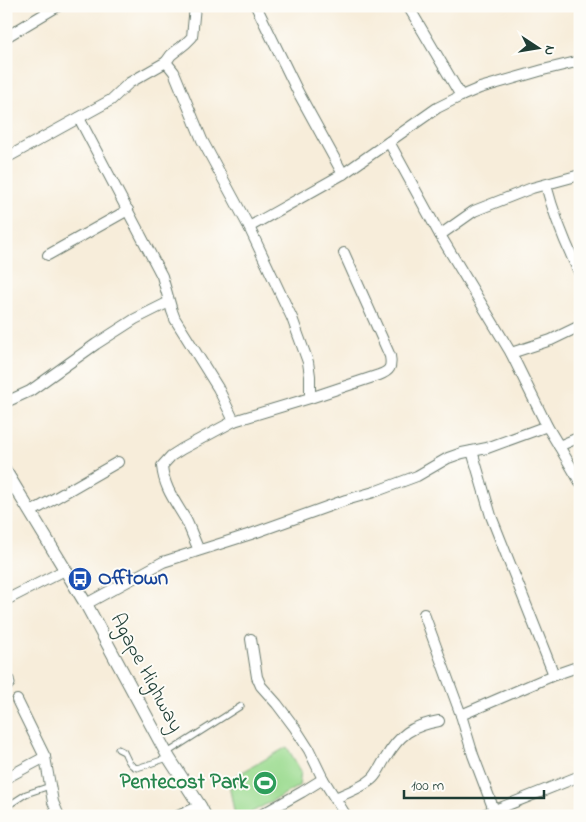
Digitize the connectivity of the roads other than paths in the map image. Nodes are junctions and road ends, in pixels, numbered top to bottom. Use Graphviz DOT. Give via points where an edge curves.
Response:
graph roads {
  1 [pos="58,6"];
  2 [pos="195,6"];
  3 [pos="256,6"];
  4 [pos="408,6"];
  5 [pos="6,37"];
  6 [pos="580,61"];
  7 [pos="166,62"];
  8 [pos="461,96"];
  9 [pos="79,118"];
  10 [pos="390,142"];
  11 [pos="6,158"];
  12 [pos="343,174"];
  13 [pos="580,175"];
  14 [pos="546,185"];
  15 [pos="128,210"];
  16 [pos="249,227"];
  17 [pos="440,235"];
  18 [pos="344,253"];
  19 [pos="48,255"];
  20 [pos="580,274"];
  21 [pos="169,302"];
  22 [pos="580,326"];
  23 [pos="511,353"];
  24 [pos="310,398"];
  25 [pos="6,402"];
  26 [pos="234,420"];
  27 [pos="547,426"];
  28 [pos="580,437"];
  29 [pos="560,446"];
  30 [pos="472,451"];
  31 [pos="118,462"];
  32 [pos="6,472"];
  33 [pos="580,482"];
  34 [pos="12,492"];
  35 [pos="30,512"];
  36 [pos="199,550"];
  37 [pos="66,570"];
  38 [pos="6,600"];
  39 [pos="86,604"];
  40 [pos="424,614"];
  41 [pos="251,638"];
  42 [pos="580,666"];
  43 [pos="6,668"];
  44 [pos="554,675"];
  45 [pos="6,691"];
  46 [pos="17,700"];
  47 [pos="241,706"];
  48 [pos="461,715"];
  49 [pos="439,721"];
  50 [pos="118,749"];
  51 [pos="168,756"];
  52 [pos="44,757"];
  53 [pos="580,776"];
  54 [pos="6,778"];
  55 [pos="323,779"];
  56 [pos="50,786"];
  57 [pos="335,798"];
  58 [pos="6,807"];
  59 [pos="494,810"];
  60 [pos="202,811"];
  61 [pos="58,816"];
  62 [pos="178,816"];
  63 [pos="259,816"];
  64 [pos="346,816"];
  65 [pos="480,816"];
  1 -- 5 [label="street"];
  2 -- 7 [label="street" via="192,37"];
  3 -- 12 [label="street"];
  4 -- 8 [label="street"];
  6 -- 8 [label="street"];
  7 -- 9 [label="street"];
  7 -- 16 [label="street" via="174,72 202,140"];
  8 -- 10 [label="street" via="437,108"];
  9 -- 11 [label="street"];
  9 -- 15 [label="street"];
  10 -- 12 [label="street"];
  10 -- 17 [label="street"];
  12 -- 16 [label="street"];
  13 -- 14 [label="street"];
  14 -- 17 [label="street" via="474,211"];
  14 -- 20 [label="street" via="562,234"];
  15 -- 19 [label="street"];
  15 -- 21 [label="street" via="162,276"];
  16 -- 24 [label="street" via="303,347 310,376"];
  17 -- 23 [label="street"];
  18 -- 24 [label="street" via="390,356 390,366 387,372"];
  21 -- 25 [label="street" via="135,319 30,391"];
  21 -- 26 [label="street" via="175,319"];
  22 -- 23 [label="street"];
  23 -- 27 [label="street"];
  24 -- 26 [label="street"];
  26 -- 36 [label="street" via="171,456 162,466 169,492"];
  27 -- 29 [label="street"];
  27 -- 30 [label="street"];
  28 -- 29 [label="street"];
  29 -- 33 [label="street"];
  30 -- 36 [label="street" via="448,458 417,476 374,492"];
  30 -- 44 [label="street" via="491,516"];
  31 -- 35 [label="street"];
  32 -- 34 [label="street, Agape Highway"];
  34 -- 35 [label="street, Agape Highway"];
  35 -- 37 [label="street, Agape Highway"];
  36 -- 39 [label="street" via="163,562"];
  37 -- 38 [label="street"];
  37 -- 39 [label="street, Agape Highway"];
  39 -- 51 [label="street, Agape Highway"];
  40 -- 48 [label="street"];
  41 -- 55 [label="street" via="261,686 295,728"];
  42 -- 44 [label="street"];
  43 -- 45 [label="lane" via="12,684"];
  44 -- 48 [label="street"];
  46 -- 52 [label="street"];
  47 -- 51 [label="lane"];
  48 -- 59 [label="street"];
  49 -- 57 [label="street" via="421,724 409,731 397,740 373,778"];
  50 -- 51 [label="lane" via="137,768"];
  51 -- 60 [label="street, Agape Highway"];
  52 -- 54 [label="street"];
  52 -- 56 [label="street"];
  53 -- 59 [label="street"];
  55 -- 57 [label="street"];
  55 -- 63 [label="street"];
  56 -- 58 [label="lane" via="26,794"];
  56 -- 61 [label="street"];
  57 -- 64 [label="street"];
  59 -- 65 [label="street"];
  60 -- 62 [label="street"];
}
